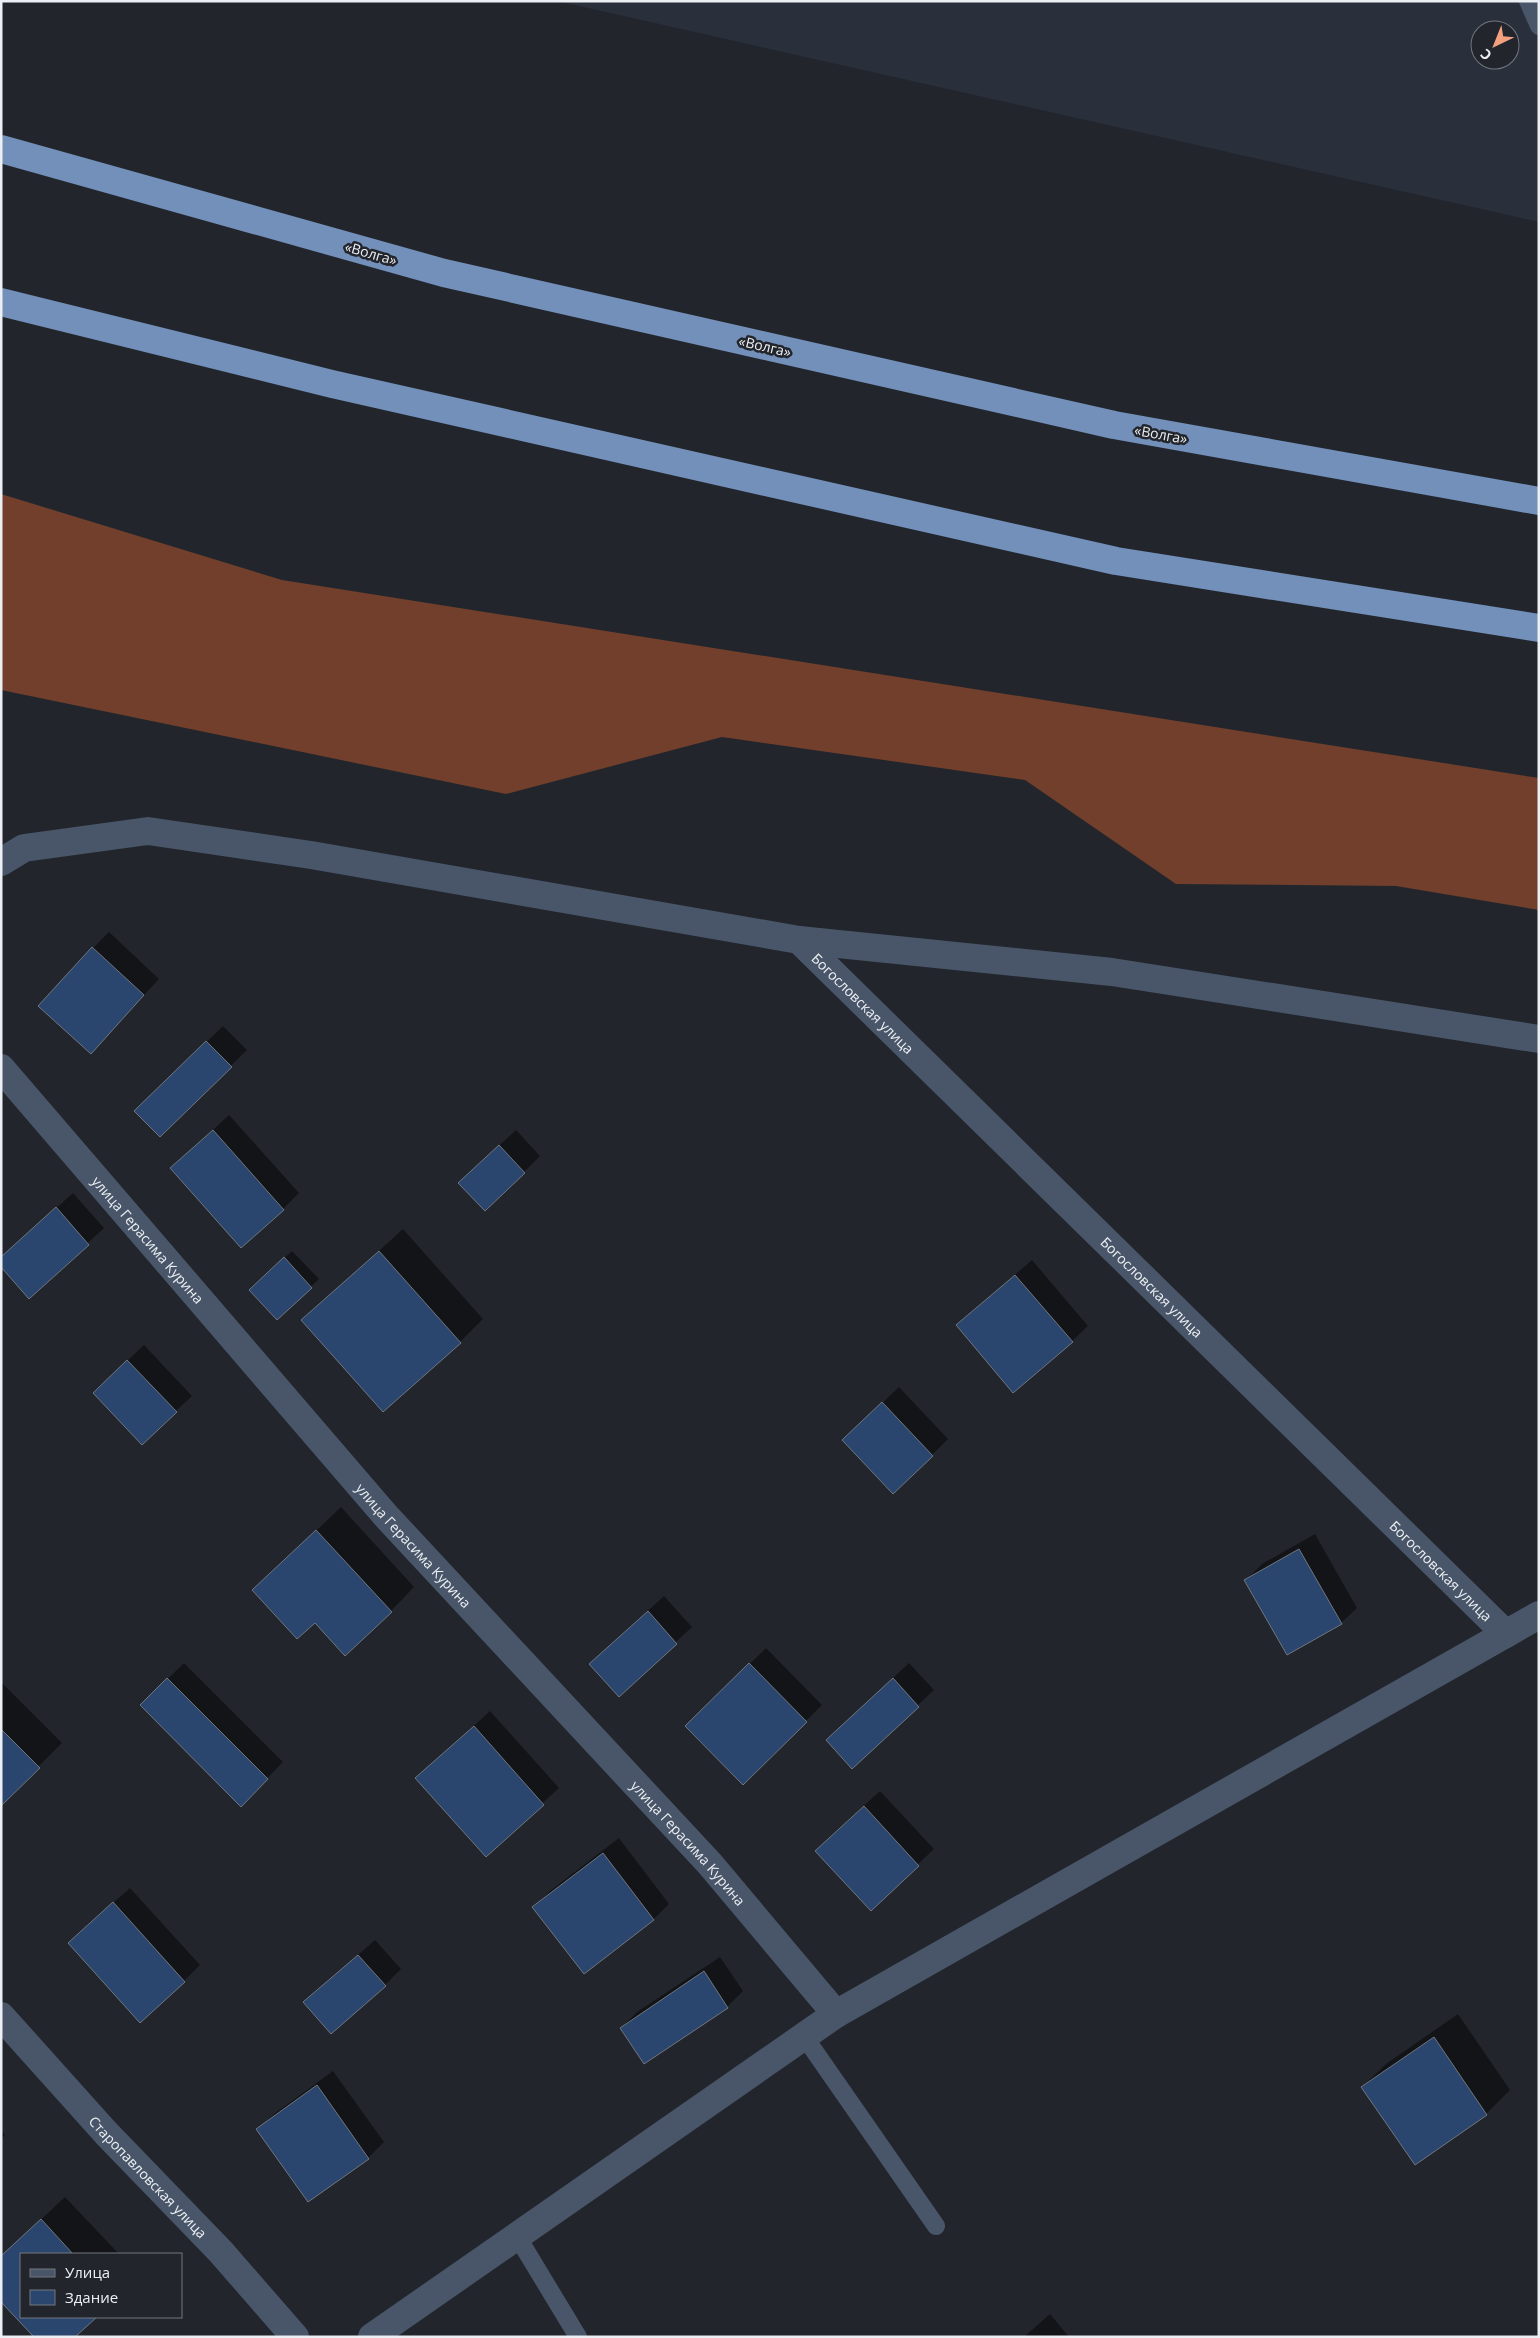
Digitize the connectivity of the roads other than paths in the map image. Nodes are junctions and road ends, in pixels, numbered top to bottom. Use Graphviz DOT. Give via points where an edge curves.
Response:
graph roads {
  1 [pos="1528,1"];
  2 [pos="1539,26"];
  3 [pos="1,149"];
  4 [pos="1,302"];
  5 [pos="1539,501"];
  6 [pos="1539,628"];
  7 [pos="1,862"];
  8 [pos="799,940"];
  9 [pos="1539,1039"];
  10 [pos="1,1068"];
  11 [pos="1539,1615"];
  12 [pos="1506,1634"];
  13 [pos="836,2014"];
  14 [pos="1,2016"];
  15 [pos="804,2036"];
  16 [pos="936,2226"];
  17 [pos="517,2236"];
  18 [pos="374,2336"];
  19 [pos="295,2337"];
  20 [pos="578,2337"];
  1 -- 2 [label="lane"];
  3 -- 5 [label="highway, «Волга»" via="472,280 1114,425"];
  4 -- 6 [label="highway" via="332,384 1116,561"];
  7 -- 8 [label="street" via="24,848 148,831 311,855"];
  8 -- 9 [label="street" via="1112,972"];
  8 -- 12 [label="street, Богословская улица"];
  10 -- 13 [label="street, улица Герасима Курина" via="386,1516 710,1864"];
  11 -- 12 [label="street"];
  12 -- 13 [label="street"];
  13 -- 15 [label="street"];
  14 -- 19 [label="street, Старопавловская улица" via="106,2133 221,2252"];
  15 -- 16 [label="lane"];
  15 -- 17 [label="street"];
  17 -- 18 [label="street"];
  17 -- 20 [label="lane"];
}
